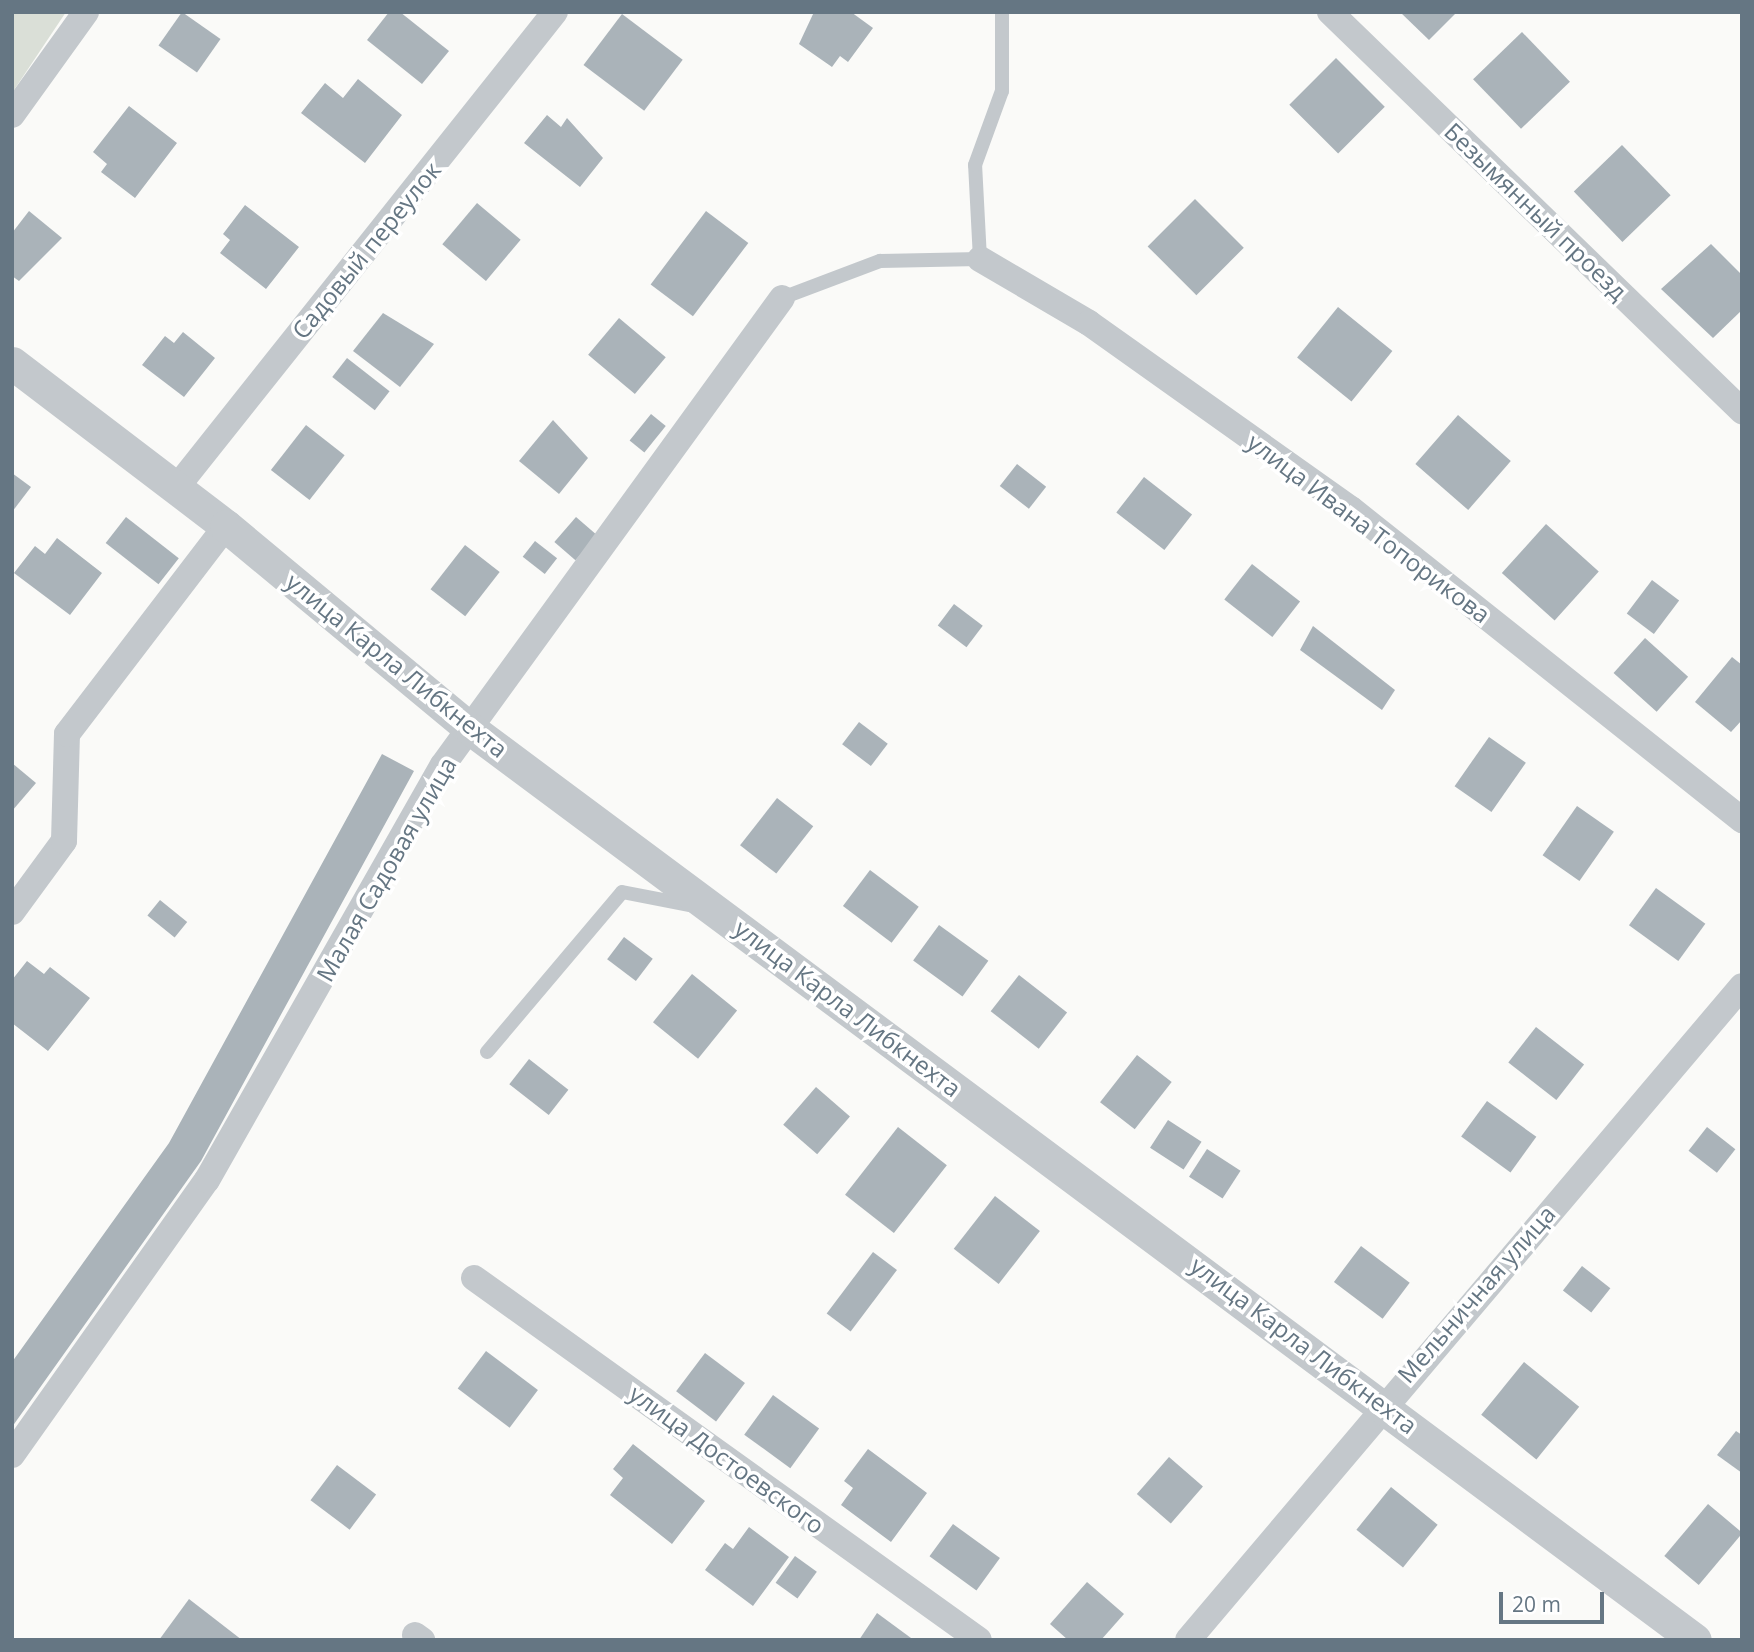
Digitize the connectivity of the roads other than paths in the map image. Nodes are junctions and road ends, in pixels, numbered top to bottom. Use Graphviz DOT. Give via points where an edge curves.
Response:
graph roads {
  1 [pos="86,12"];
  2 [pos="555,12"];
  3 [pos="1002,12"];
  4 [pos="1330,12"];
  5 [pos="12,115"];
  6 [pos="980,259"];
  7 [pos="782,298"];
  8 [pos="12,363"];
  9 [pos="1742,411"];
  10 [pos="177,487"];
  11 [pos="226,526"];
  12 [pos="472,730"];
  13 [pos="1742,820"];
  14 [pos="716,910"];
  15 [pos="12,912"];
  16 [pos="1742,986"];
  17 [pos="487,1052"];
  18 [pos="474,1278"];
  19 [pos="1382,1403"];
  20 [pos="12,1455"];
  21 [pos="979,1640"];
  22 [pos="1188,1640"];
  23 [pos="1695,1640"];
  1 -- 5 [label="street"];
  2 -- 10 [label="street, Садовый переулок"];
  3 -- 6 [label="lane" via="1002,91 975,165"];
  4 -- 9 [label="street, Безымянный проезд"];
  6 -- 7 [label="lane" via="880,261"];
  6 -- 13 [label="street, улица Ивана Топорикова" via="1089,323 1351,509"];
  7 -- 12 [label="street, Малая Садовая улица"];
  8 -- 10 [label="street, улица Карла Либкнехта"];
  10 -- 11 [label="street, улица Карла Либкнехта"];
  11 -- 12 [label="street, улица Карла Либкнехта"];
  11 -- 15 [label="street" via="66,734 64,841"];
  12 -- 14 [label="street, улица Карла Либкнехта"];
  12 -- 20 [label="street, Малая Садовая улица" via="443,765 207,1180"];
  14 -- 17 [label="lane" via="622,892"];
  14 -- 19 [label="street, улица Карла Либкнехта"];
  16 -- 19 [label="street, Мельничная улица"];
  18 -- 21 [label="street, улица Достоевского"];
  19 -- 22 [label="street, Мельничная улица"];
  19 -- 23 [label="street, улица Карла Либкнехта"];
}
